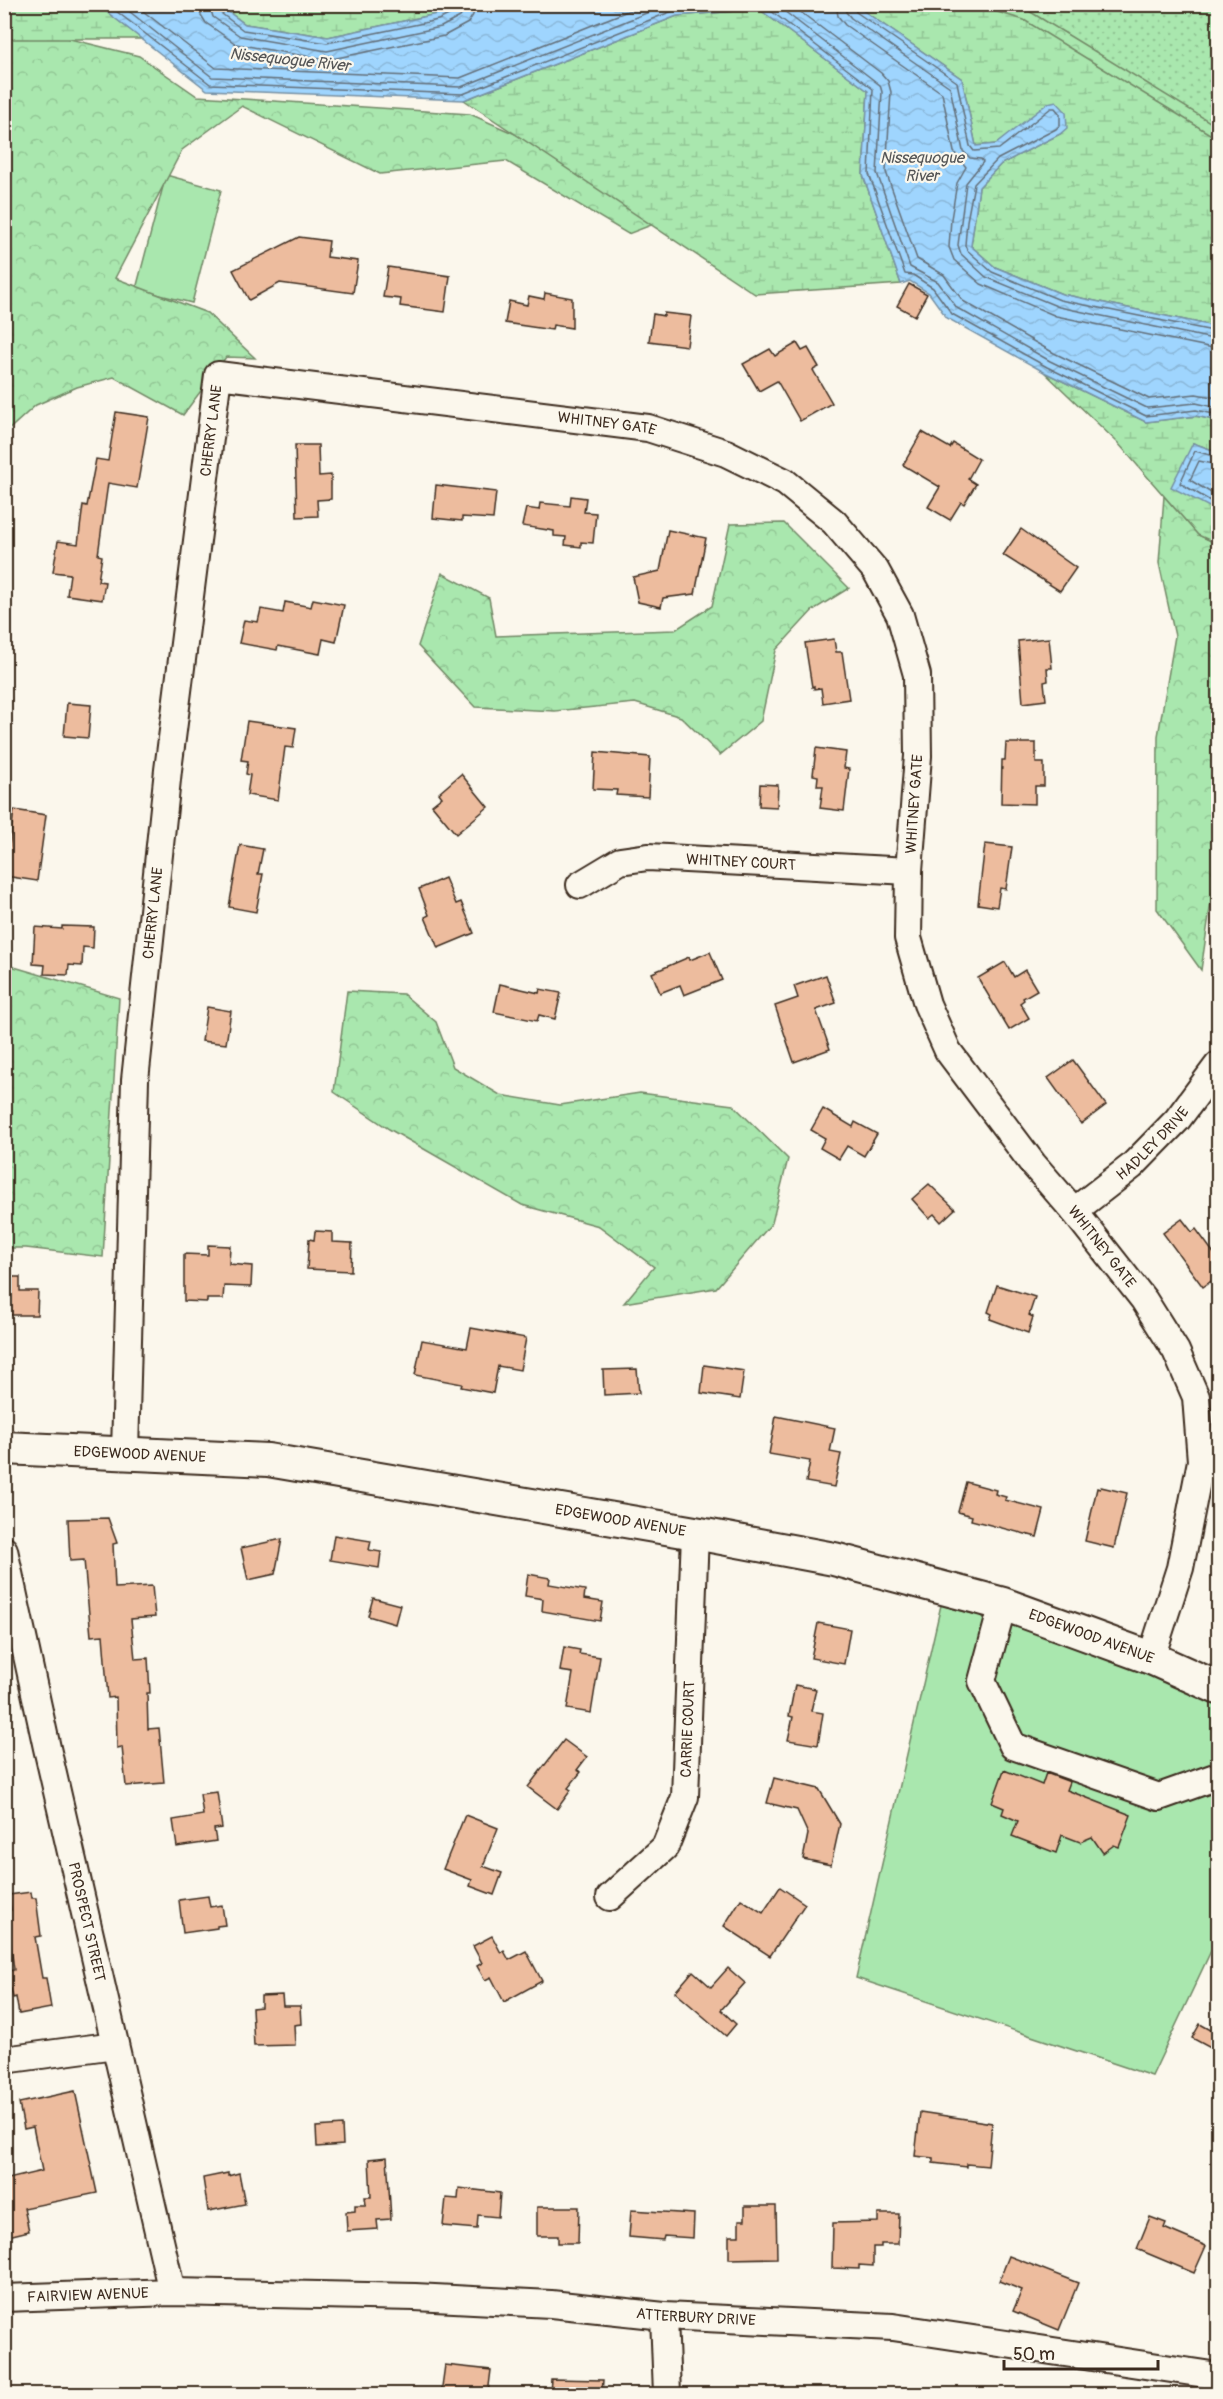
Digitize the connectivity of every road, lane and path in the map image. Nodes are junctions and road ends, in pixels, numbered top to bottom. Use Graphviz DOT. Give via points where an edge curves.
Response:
graph roads {
  1 [pos="219,375"];
  2 [pos="909,871"];
  3 [pos="580,885"];
  4 [pos="1218,1065"];
  5 [pos="1074,1210"];
  6 [pos="4,1448"];
  7 [pos="125,1452"];
  8 [pos="695,1533"];
  9 [pos="4,1550"];
  10 [pos="1003,1604"];
  11 [pos="1151,1658"];
  12 [pos="1218,1688"];
  13 [pos="1218,1776"];
  14 [pos="610,1897"];
  15 [pos="115,2045"];
  16 [pos="4,2060"];
  17 [pos="172,2292"];
  18 [pos="4,2298"];
  19 [pos="664,2316"];
  20 [pos="1218,2376"];
  21 [pos="667,2394"];
  1 -- 2 [label="street, WHITNEY GATE" via="648,428 726,453 785,482 834,522 876,571 900,615 917,675 918,756"];
  1 -- 7 [label="street, CHERRY LANE" via="168,770 135,1080"];
  2 -- 3 [label="street, WHITNEY COURT" via="640,858 620,861"];
  2 -- 5 [label="street, WHITNEY GATE" via="908,939 927,1004 948,1050 1033,1164"];
  4 -- 5 [label="street, HADLEY DRIVE" via="1177,1120 1132,1166"];
  5 -- 11 [label="street, WHITNEY GATE" via="1144,1300 1176,1351 1196,1397 1201,1461 1180,1568"];
  6 -- 7 [label="main road, EDGEWOOD AVENUE"];
  7 -- 8 [label="main road, EDGEWOOD AVENUE" via="268,1460"];
  8 -- 10 [label="main road, EDGEWOOD AVENUE" via="834,1558"];
  8 -- 14 [label="street, CARRIE COURT" via="686,1797 665,1847"];
  9 -- 15 [label="street, PROSPECT STREET"];
  10 -- 11 [label="main road, EDGEWOOD AVENUE"];
  10 -- 13 [label="street" via="982,1681 1013,1746 1159,1797"];
  11 -- 12 [label="main road, EDGEWOOD AVENUE"];
  15 -- 16 [label="street"];
  15 -- 17 [label="street, PROSPECT STREET"];
  17 -- 18 [label="street, FAIRVIEW AVENUE"];
  17 -- 19 [label="street, ATTERBURY DRIVE" via="415,2297 551,2304"];
  19 -- 20 [label="street, ATTERBURY DRIVE" via="893,2327"];
  19 -- 21 [label="street"];
}
